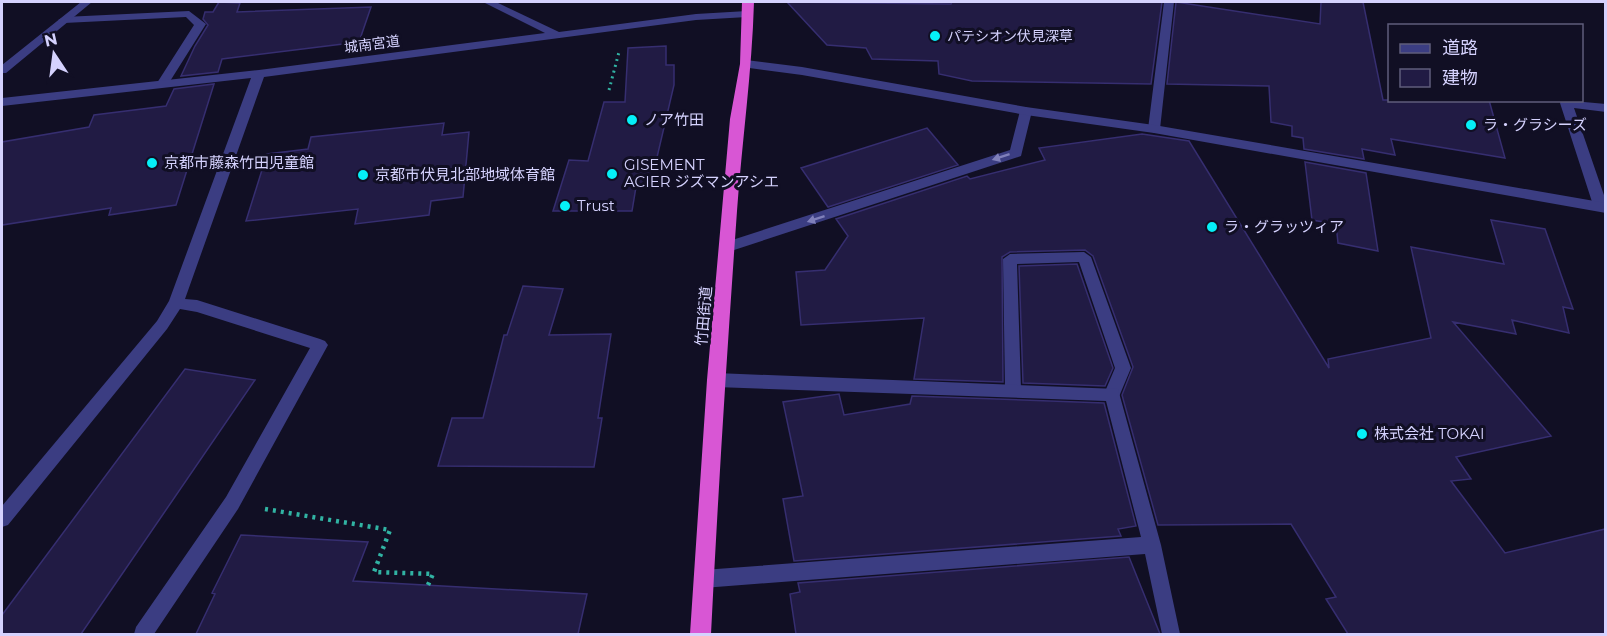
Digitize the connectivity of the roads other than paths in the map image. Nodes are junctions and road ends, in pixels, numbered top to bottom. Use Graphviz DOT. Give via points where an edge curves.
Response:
graph roads {
  1 [pos="87,2"];
  2 [pos="488,2"];
  3 [pos="1169,2"];
  4 [pos="747,8"];
  5 [pos="64,20"];
  6 [pos="557,35"];
  7 [pos="746,64"];
  8 [pos="2,70"];
  9 [pos="259,74"];
  10 [pos="163,83"];
  11 [pos="2,102"];
  12 [pos="1605,108"];
  13 [pos="1026,111"];
  14 [pos="1154,129"];
  15 [pos="1603,208"];
  16 [pos="728,248"];
  17 [pos="176,303"];
  18 [pos="716,380"];
  19 [pos="1013,389"];
  20 [pos="1112,394"];
  21 [pos="2,519"];
  22 [pos="1152,546"];
  23 [pos="703,579"];
  24 [pos="143,634"];
  25 [pos="700,634"];
  26 [pos="1171,634"];
  1 -- 5 [label="street"];
  2 -- 6 [label="street"];
  3 -- 14 [label="street"];
  4 -- 6 [label="street, 城南宮道"];
  4 -- 7 [label="highway, 竹田街道"];
  5 -- 8 [label="street"];
  5 -- 10 [label="street" via="189,14 200,24"];
  6 -- 9 [label="street, 城南宮道"];
  7 -- 13 [label="street" via="802,70"];
  7 -- 16 [label="highway, 竹田街道" via="737,119"];
  9 -- 10 [label="street, 城南宮道"];
  9 -- 17 [label="street"];
  10 -- 11 [label="street, 城南宮道"];
  12 -- 15 [label="street" via="1566,103"];
  13 -- 14 [label="street"];
  13 -- 16 [label="street, one-way" via="1016,153"];
  14 -- 15 [label="street"];
  16 -- 18 [label="highway, 竹田街道"];
  17 -- 21 [label="street"];
  17 -- 24 [label="street" via="198,306 320,345 232,503"];
  18 -- 19 [label="street"];
  18 -- 23 [label="highway, 竹田街道"];
  19 -- 20 [label="street"];
  19 -- 20 [label="street" via="1010,259 1084,257 1123,368"];
  20 -- 22 [label="street"];
  22 -- 23 [label="street"];
  22 -- 26 [label="street"];
  23 -- 25 [label="highway, 竹田街道"];
}
